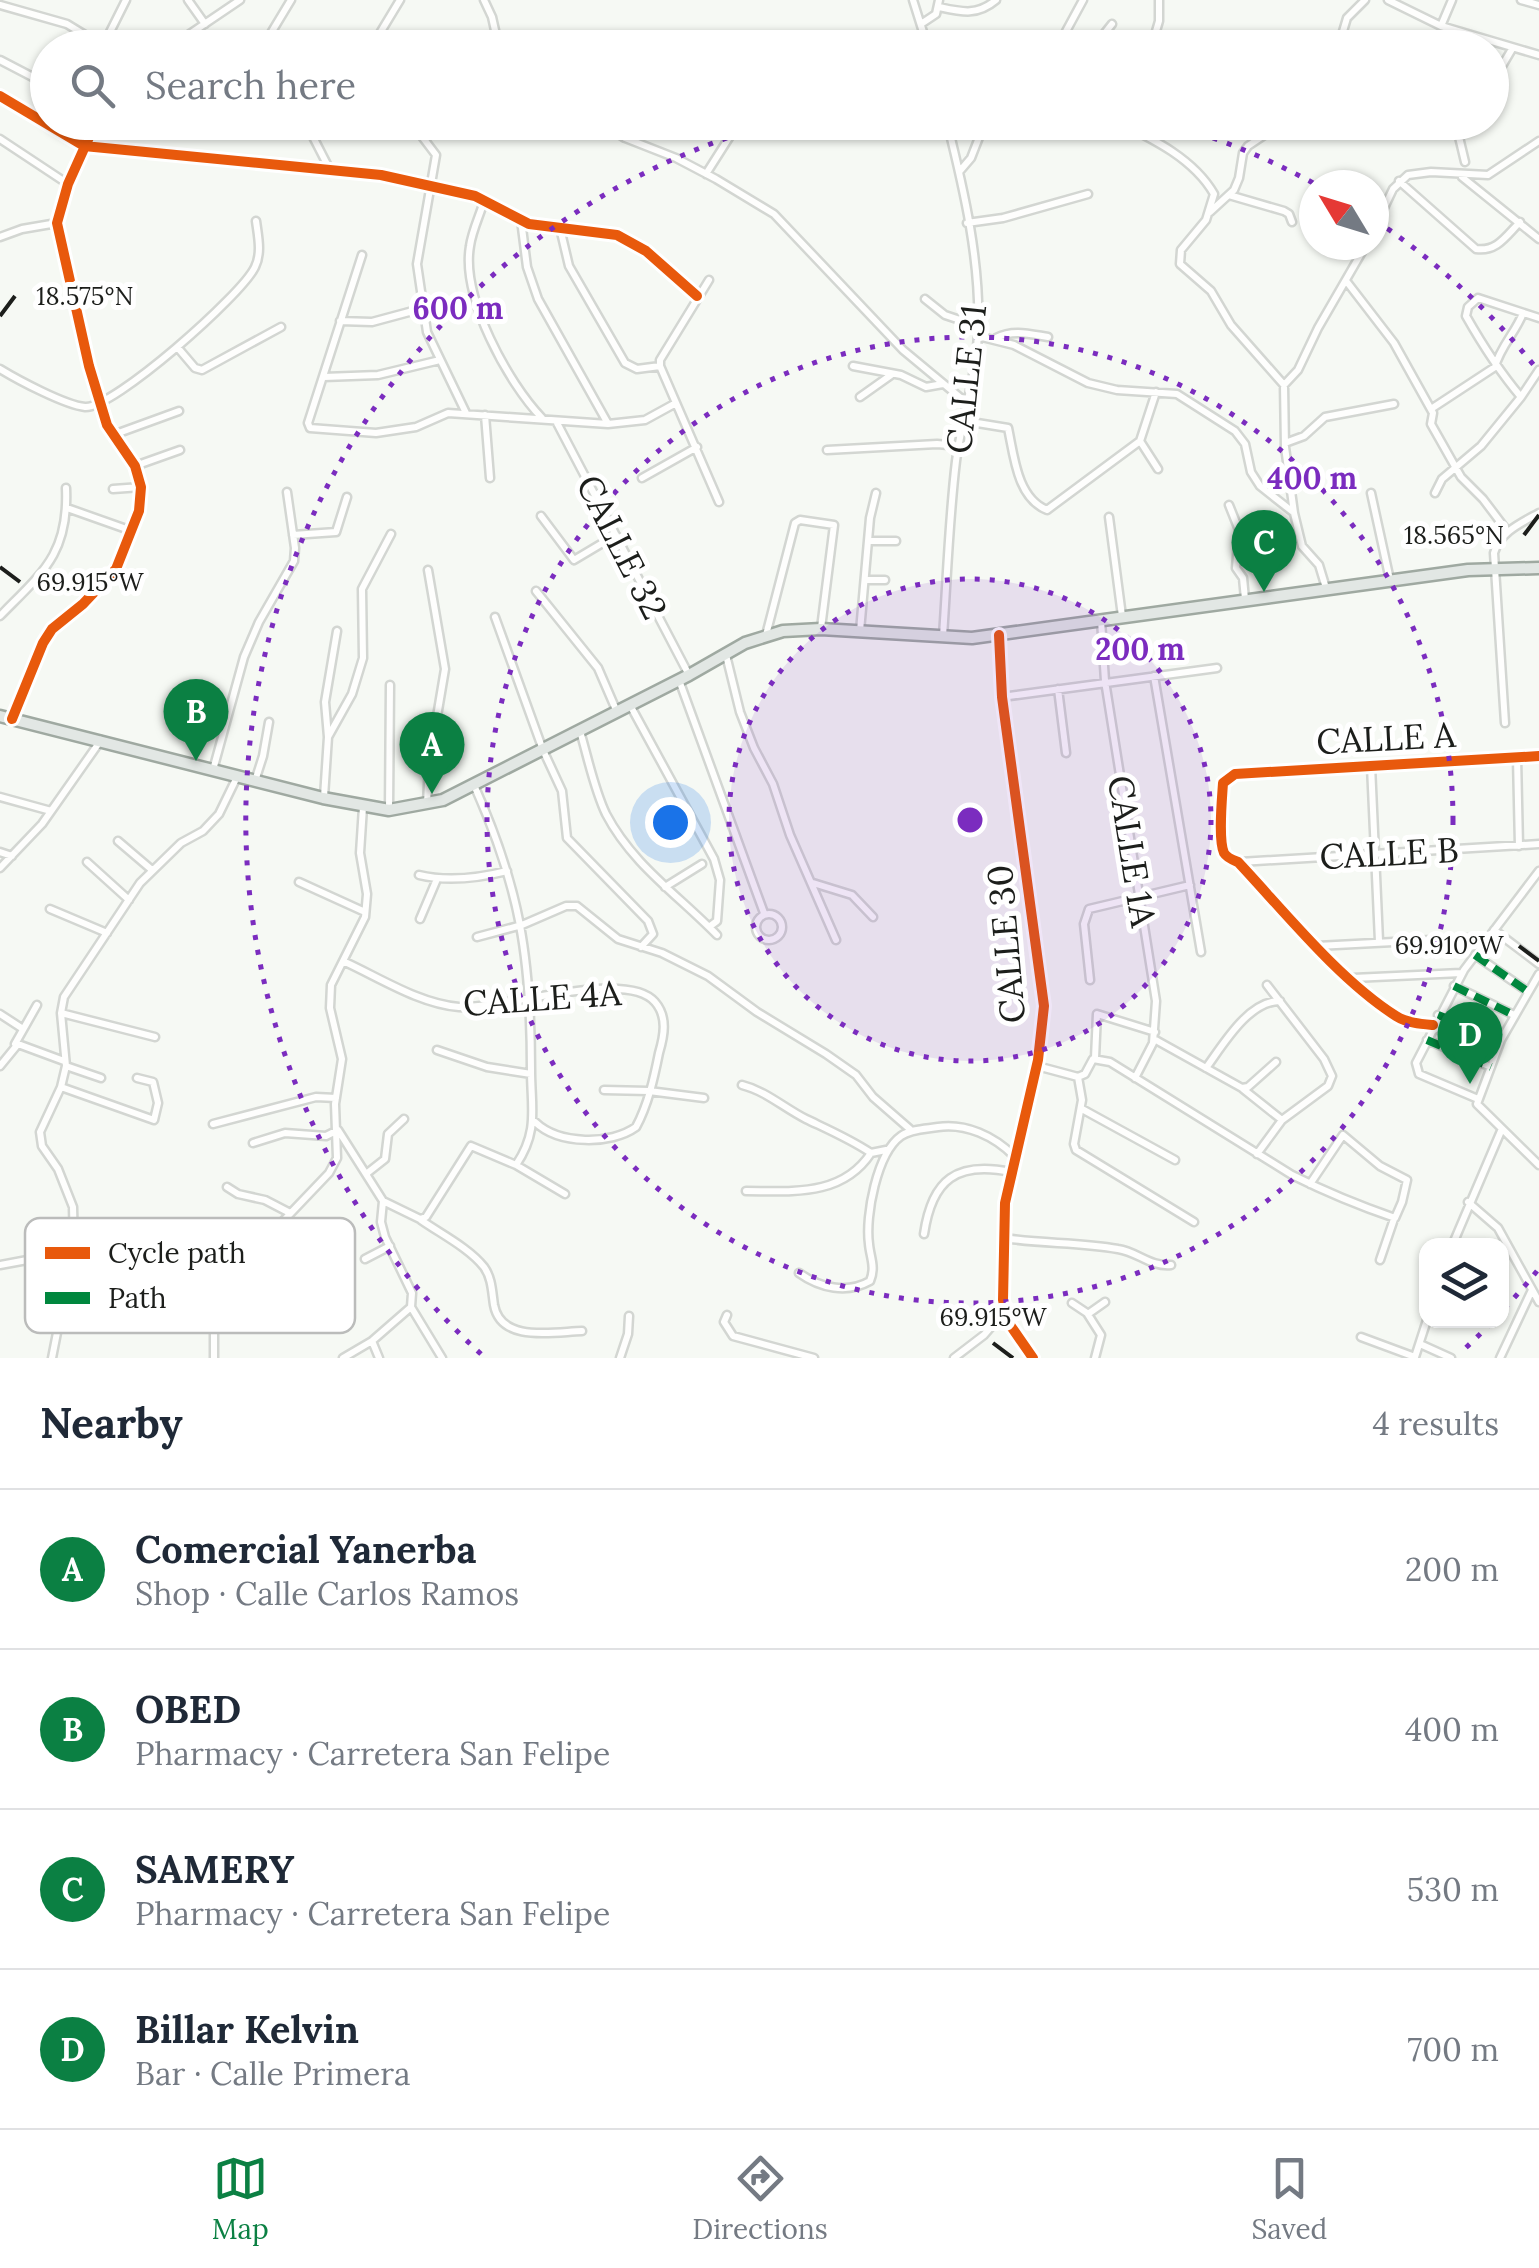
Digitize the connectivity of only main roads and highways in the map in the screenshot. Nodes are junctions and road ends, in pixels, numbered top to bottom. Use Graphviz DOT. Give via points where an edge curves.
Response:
graph roads {
  1 [pos="1539,568"];
  2 [pos="0,716"];
  1 -- 2 [label="main road" via="1468,570 999,635 783,631 443,800 388,810"];
}
